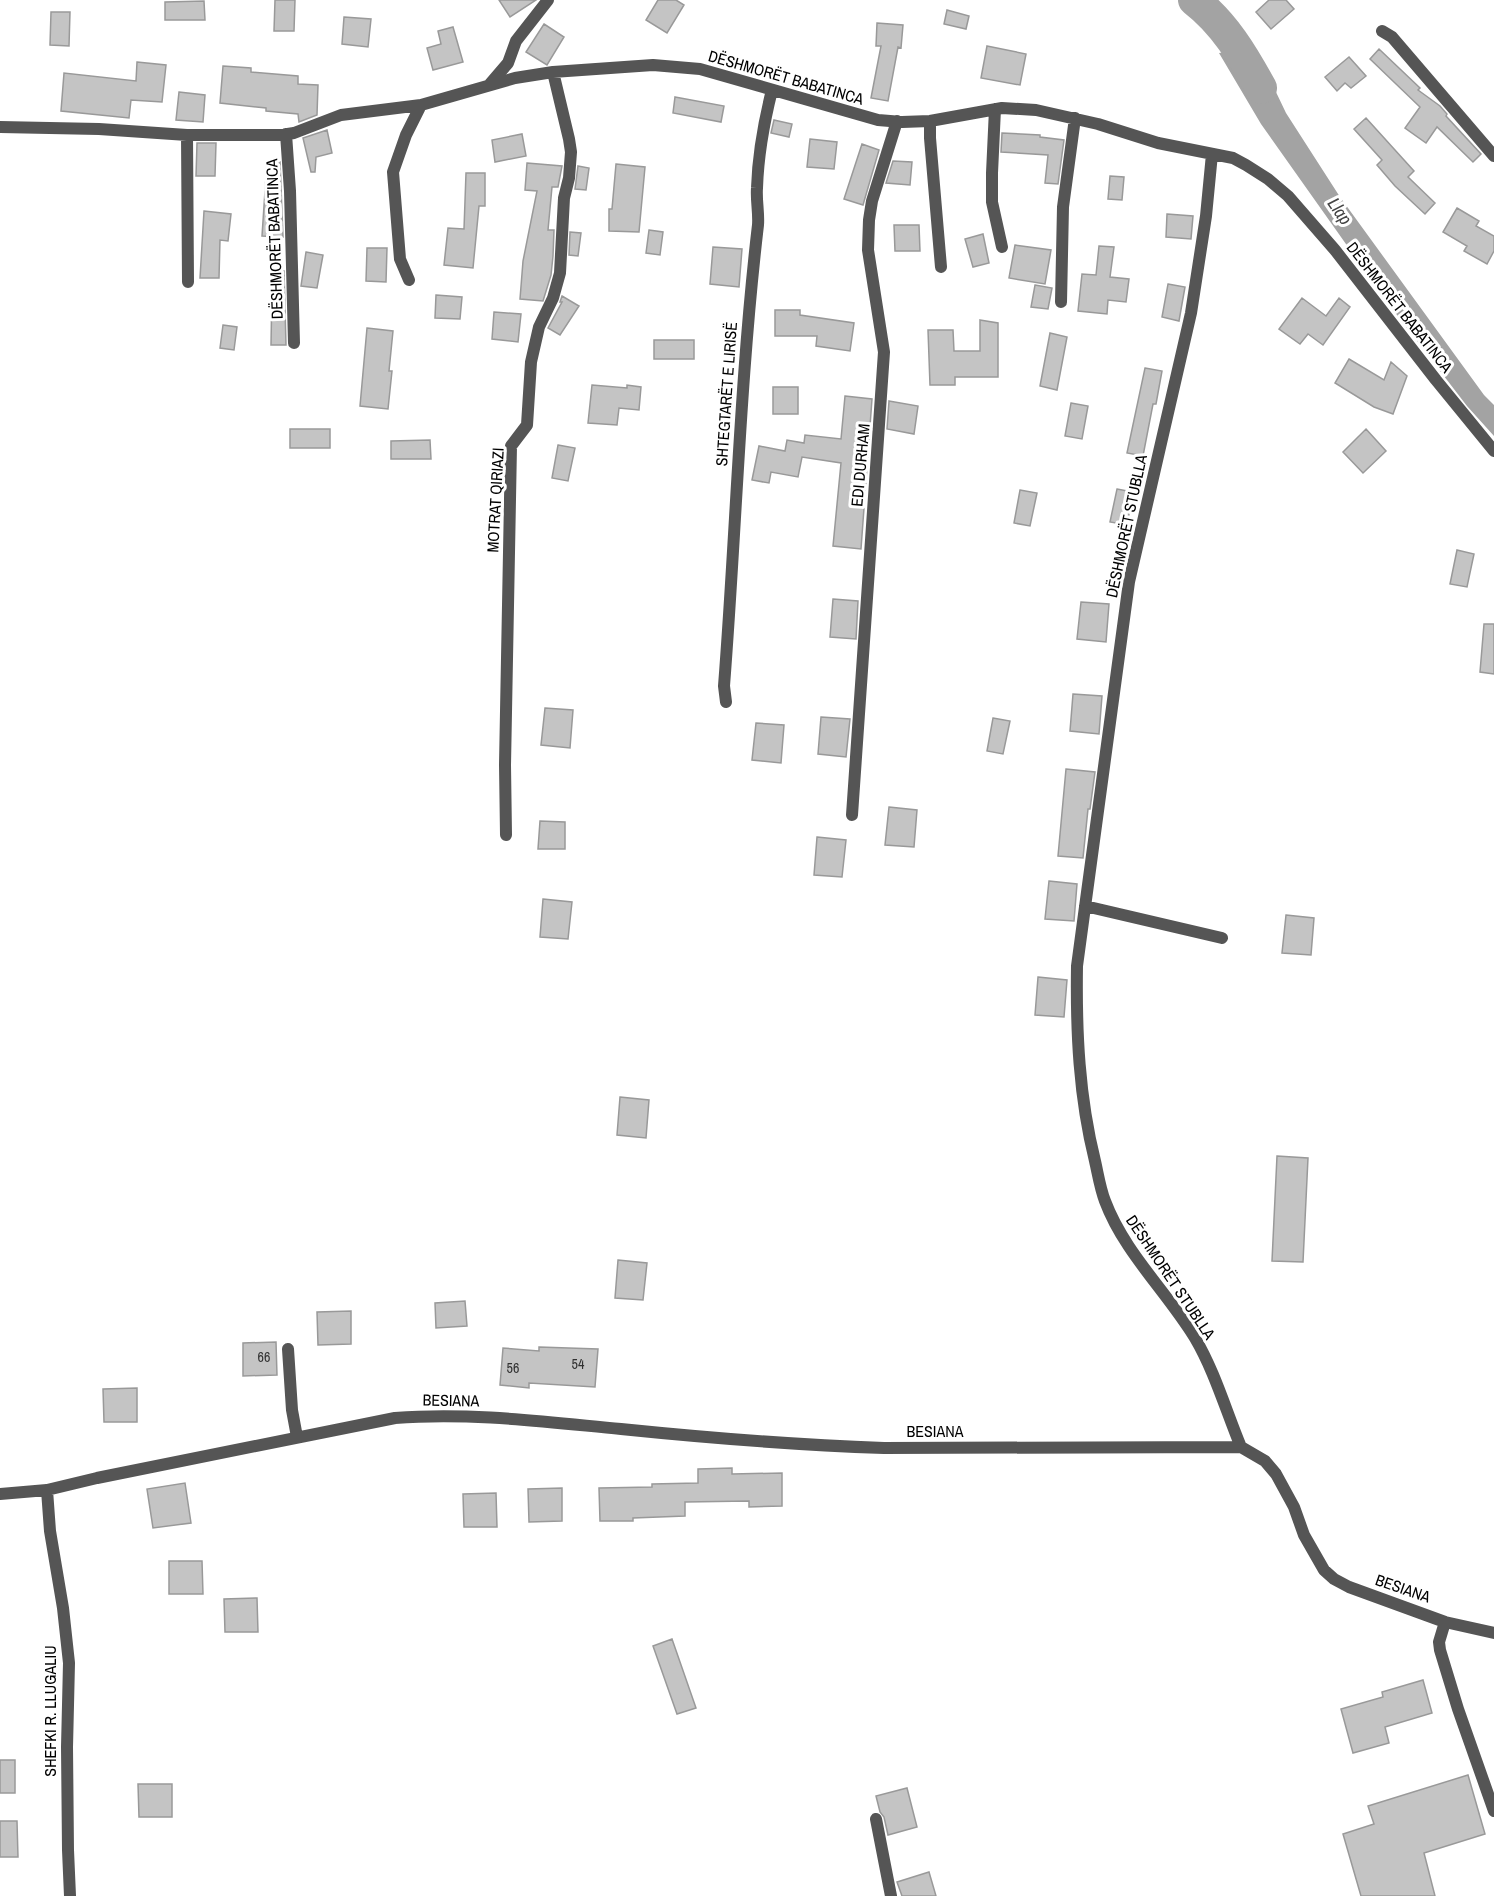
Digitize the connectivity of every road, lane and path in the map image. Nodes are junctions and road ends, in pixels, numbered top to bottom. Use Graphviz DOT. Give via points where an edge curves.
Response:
graph roads {
  1 [pos="548,0"];
  2 [pos="1382,31"];
  3 [pos="553,72"];
  4 [pos="490,84"];
  5 [pos="772,90"];
  6 [pos="421,105"];
  7 [pos="995,109"];
  8 [pos="1075,118"];
  9 [pos="897,121"];
  10 [pos="930,121"];
  11 [pos="0,127"];
  12 [pos="286,134"];
  13 [pos="187,135"];
  14 [pos="1212,154"];
  15 [pos="1494,156"];
  16 [pos="1002,247"];
  17 [pos="941,267"];
  18 [pos="409,280"];
  19 [pos="188,282"];
  20 [pos="1061,302"];
  21 [pos="294,343"];
  22 [pos="1494,451"];
  23 [pos="726,702"];
  24 [pos="852,815"];
  25 [pos="506,835"];
  26 [pos="1085,906"];
  27 [pos="1222,938"];
  28 [pos="288,1349"];
  29 [pos="297,1437"];
  30 [pos="1241,1447"];
  31 [pos="47,1490"];
  32 [pos="0,1494"];
  33 [pos="1445,1622"];
  34 [pos="1494,1634"];
  35 [pos="1494,1811"];
  36 [pos="876,1819"];
  37 [pos="70,1896"];
  38 [pos="891,1896"];
  1 -- 4 [label="street" via="516,41 508,63"];
  2 -- 15 [label="street" via="1392,37"];
  3 -- 4 [label="street, DËSHMORËT BABATINCA"];
  3 -- 5 [label="street, DËSHMORËT BABATINCA" via="653,65 700,69"];
  3 -- 25 [label="street, MOTRAT QIRIAZI" via="571,165 564,198 559,283 539,327 531,362 527,425 511,446"];
  4 -- 6 [label="street, DËSHMORËT BABATINCA"];
  5 -- 9 [label="street, DËSHMORËT BABATINCA" via="878,120"];
  5 -- 23 [label="street, SHTEGTARËT E LIRISË" via="756,194 758,221 745,354"];
  6 -- 12 [label="street, DËSHMORËT BABATINCA" via="341,115"];
  6 -- 18 [label="street" via="393,172 400,258"];
  7 -- 8 [label="street, DËSHMORËT BABATINCA" via="1036,110"];
  7 -- 10 [label="street, DËSHMORËT BABATINCA"];
  7 -- 16 [label="street" via="992,201"];
  8 -- 14 [label="street, DËSHMORËT BABATINCA"];
  8 -- 20 [label="street" via="1063,207"];
  9 -- 10 [label="street, DËSHMORËT BABATINCA"];
  9 -- 24 [label="street, EDI DURHAM" via="869,220 868,250 884,352"];
  10 -- 17 [label="street"];
  11 -- 13 [label="street, DËSHMORËT BABATINCA"];
  12 -- 13 [label="street, DËSHMORËT BABATINCA"];
  12 -- 21 [label="street, DËSHMORËT BABATINCA"];
  13 -- 19 [label="street"];
  14 -- 22 [label="street, DËSHMORËT BABATINCA" via="1246,165 1288,196"];
  14 -- 26 [label="street, DËSHMORËT STUBLLA" via="1191,313 1129,582"];
  26 -- 27 [label="street"];
  26 -- 30 [label="street, DËSHMORËT STUBLLA" via="1077,966 1076,1022 1085,1109 1104,1199 1132,1250 1195,1338"];
  28 -- 29 [label="street"];
  29 -- 30 [label="street, BESIANA" via="425,1415 852,1447"];
  29 -- 31 [label="street, BESIANA"];
  30 -- 33 [label="street, BESIANA" via="1265,1461 1276,1474 1309,1544 1324,1570 1335,1580"];
  31 -- 32 [label="street, BESIANA"];
  31 -- 37 [label="street, SHEFKI R. LLUGALIU" via="69,1663"];
  33 -- 34 [label="street, BESIANA"];
  33 -- 35 [label="street" via="1440,1650"];
  36 -- 38 [label="street"];
}
